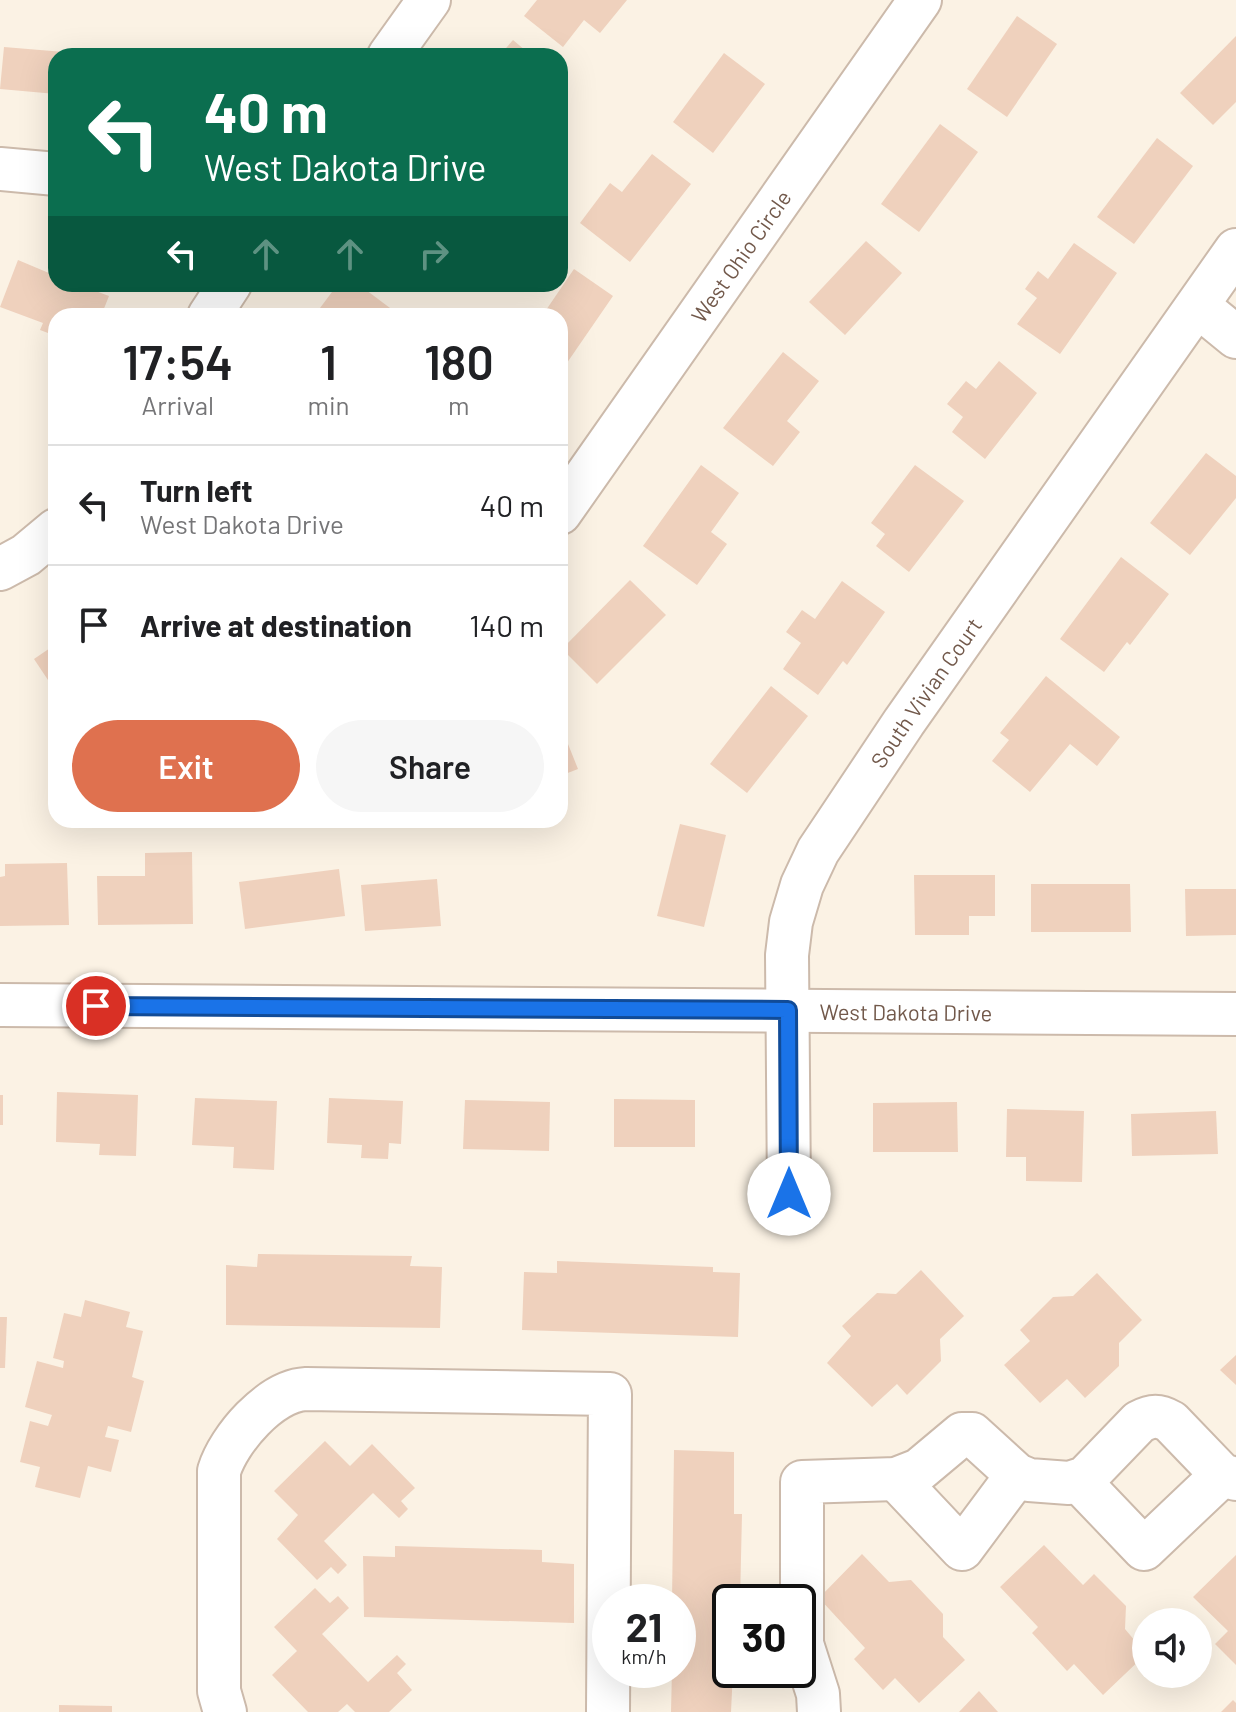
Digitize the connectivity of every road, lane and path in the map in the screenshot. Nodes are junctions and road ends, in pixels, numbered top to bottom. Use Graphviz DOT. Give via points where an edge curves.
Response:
graph roads {
  1 [pos="429,0"];
  2 [pos="920,0"];
  3 [pos="395,48"];
  4 [pos="0,169"];
  5 [pos="48,173"];
  6 [pos="1236,250"];
  7 [pos="1198,306"];
  8 [pos="1236,337"];
  9 [pos="568,502"];
  10 [pos="48,537"];
  11 [pos="0,569"];
  12 [pos="0,1005"];
  13 [pos="788,1010"];
  14 [pos="1236,1014"];
  15 [pos="789,1194"];
  16 [pos="1017,1475"];
  17 [pos="1229,1477"];
  18 [pos="896,1479"];
  19 [pos="1079,1481"];
  20 [pos="225,1712"];
  21 [pos="608,1712"];
  22 [pos="819,1712"];
  1 -- 3 [label="street"];
  2 -- 9 [label="street, West Ohio Circle"];
  4 -- 5 [label="street"];
  6 -- 7 [label="street, South Vivian Court"];
  7 -- 8 [label="street"];
  7 -- 13 [label="street, South Vivian Court" via="818,851 791,922"];
  10 -- 11 [label="street"];
  12 -- 13 [label="street, West Dakota Drive"];
  13 -- 14 [label="street, West Dakota Drive"];
  13 -- 15 [label="street, South Vivian Court"];
  16 -- 18 [label="street" via="972,1434 962,1434 919,1470"];
  16 -- 18 [label="street" via="962,1549"];
  16 -- 19 [label="street" via="1049,1483"];
  17 -- 19 [label="street" via="1171,1422 1151,1416"];
  17 -- 19 [label="street" via="1144,1549"];
  18 -- 22 [label="street" via="802,1482 802,1644"];
  20 -- 21 [label="street" via="219,1691 219,1471 234,1439 252,1421 280,1397 306,1389 610,1394"];
}
